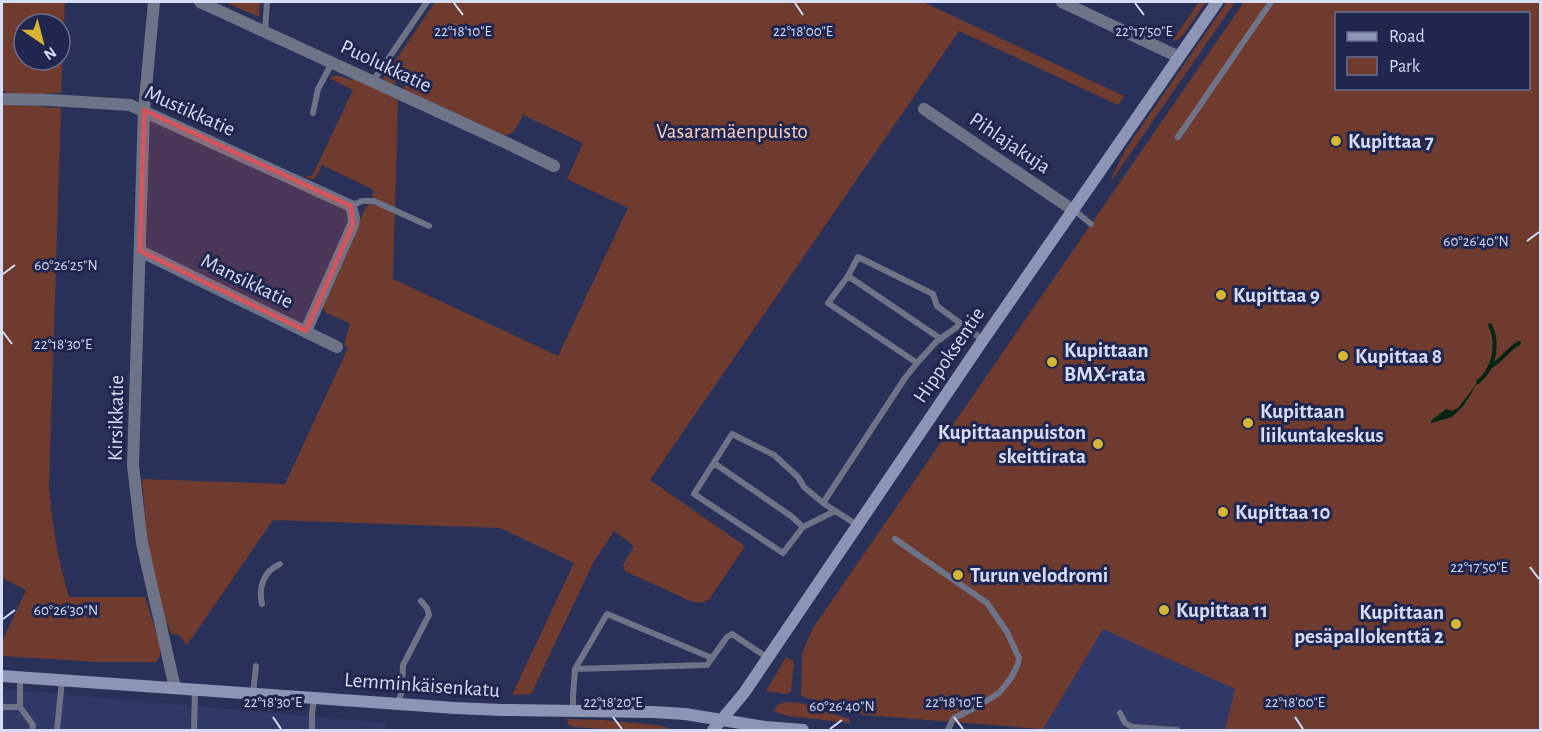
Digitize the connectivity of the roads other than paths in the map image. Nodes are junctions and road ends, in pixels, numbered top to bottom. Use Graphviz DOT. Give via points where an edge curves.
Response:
graph roads {
  1 [pos="154,2"];
  2 [pos="200,2"];
  3 [pos="267,2"];
  4 [pos="427,2"];
  5 [pos="1062,2"];
  6 [pos="1217,2"];
  7 [pos="1271,2"];
  8 [pos="265,32"];
  9 [pos="1179,57"];
  10 [pos="332,62"];
  11 [pos="373,81"];
  12 [pos="2,99"];
  13 [pos="144,110"];
  14 [pos="924,110"];
  15 [pos="313,113"];
  16 [pos="1178,137"];
  17 [pos="554,166"];
  18 [pos="351,206"];
  19 [pos="1073,210"];
  20 [pos="1091,224"];
  21 [pos="429,226"];
  22 [pos="140,251"];
  23 [pos="848,276"];
  24 [pos="961,324"];
  25 [pos="306,331"];
  26 [pos="941,339"];
  27 [pos="983,340"];
  28 [pos="337,347"];
  29 [pos="917,363"];
  30 [pos="714,463"];
  31 [pos="823,503"];
  32 [pos="835,511"];
  33 [pos="857,525"];
  34 [pos="803,527"];
  35 [pos="896,539"];
  36 [pos="280,564"];
  37 [pos="421,601"];
  38 [pos="262,604"];
  39 [pos="712,658"];
  40 [pos="768,658"];
  41 [pos="256,666"];
  42 [pos="574,669"];
  43 [pos="2,676"];
  44 [pos="20,677"];
  45 [pos="62,680"];
  46 [pos="175,688"];
  47 [pos="195,690"];
  48 [pos="253,694"];
  49 [pos="314,698"];
  50 [pos="398,704"];
  51 [pos="20,706"];
  52 [pos="2,707"];
  53 [pos="573,711"];
  54 [pos="1120,713"];
  55 [pos="722,720"];
  56 [pos="32,730"];
  57 [pos="57,730"];
  58 [pos="194,730"];
  59 [pos="312,730"];
  60 [pos="713,730"];
  61 [pos="803,730"];
  62 [pos="948,730"];
  63 [pos="1177,730"];
  1 -- 13 [label="street, Kirsikkatie"];
  2 -- 8 [label="street, Puolukkatie"];
  3 -- 8 [label="lane"];
  4 -- 11 [label="lane"];
  5 -- 9 [label="street"];
  6 -- 9 [label="street, Hippoksentie"];
  7 -- 16 [label="lane"];
  8 -- 10 [label="street, Puolukkatie"];
  9 -- 19 [label="street, Hippoksentie"];
  10 -- 11 [label="street, Puolukkatie"];
  10 -- 15 [label="lane" via="318,89"];
  11 -- 17 [label="street, Puolukkatie"];
  12 -- 13 [label="street, Mustikkatie" via="130,105"];
  13 -- 18 [label="street, Mustikkatie"];
  13 -- 22 [label="street, Kirsikkatie"];
  14 -- 19 [label="street, Pihlajakuja"];
  18 -- 21 [label="lane" via="374,201"];
  18 -- 25 [label="street" via="353,225"];
  19 -- 20 [label="lane"];
  19 -- 27 [label="street, Hippoksentie"];
  22 -- 25 [label="street, Mansikkatie"];
  22 -- 46 [label="street, Kirsikkatie" via="135,491 141,543"];
  23 -- 24 [label="lane" via="858,256 933,294 937,306"];
  23 -- 26 [label="lane"];
  23 -- 29 [label="lane" via="828,303"];
  24 -- 26 [label="lane"];
  24 -- 27 [label="lane"];
  25 -- 28 [label="street, Mansikkatie"];
  26 -- 29 [label="lane"];
  27 -- 33 [label="street, Hippoksentie"];
  29 -- 31 [label="lane"];
  30 -- 31 [label="lane" via="732,434 774,455"];
  30 -- 34 [label="lane"];
  30 -- 34 [label="lane" via="694,494 783,553"];
  31 -- 32 [label="lane"];
  32 -- 33 [label="lane"];
  32 -- 34 [label="lane"];
  33 -- 40 [label="street, Hippoksentie"];
  35 -- 62 [label="lane" via="987,603 1019,658 1005,687 954,717"];
  36 -- 38 [label="lane" via="264,578"];
  37 -- 50 [label="lane" via="429,615 403,665"];
  39 -- 40 [label="lane" via="732,634"];
  39 -- 42 [label="lane" via="707,665"];
  39 -- 42 [label="lane" via="607,614"];
  40 -- 55 [label="street, Hippoksentie"];
  41 -- 48 [label="lane"];
  42 -- 53 [label="lane"];
  43 -- 44 [label="street, Lemminkäisenkatu"];
  44 -- 45 [label="street, Lemminkäisenkatu"];
  44 -- 51 [label="lane"];
  45 -- 46 [label="street, Lemminkäisenkatu"];
  45 -- 57 [label="lane"];
  46 -- 47 [label="street, Lemminkäisenkatu"];
  47 -- 48 [label="street, Lemminkäisenkatu"];
  47 -- 58 [label="lane"];
  48 -- 49 [label="street, Lemminkäisenkatu"];
  49 -- 50 [label="street, Lemminkäisenkatu"];
  49 -- 59 [label="lane"];
  50 -- 53 [label="street, Lemminkäisenkatu"];
  51 -- 52 [label="lane"];
  51 -- 56 [label="lane" via="33,725"];
  53 -- 55 [label="street, Lemminkäisenkatu" via="653,712"];
  54 -- 63 [label="lane" via="1132,727"];
  55 -- 60 [label="street, Hippoksentie"];
  55 -- 61 [label="street, Lemminkäisenkatu"];
}
